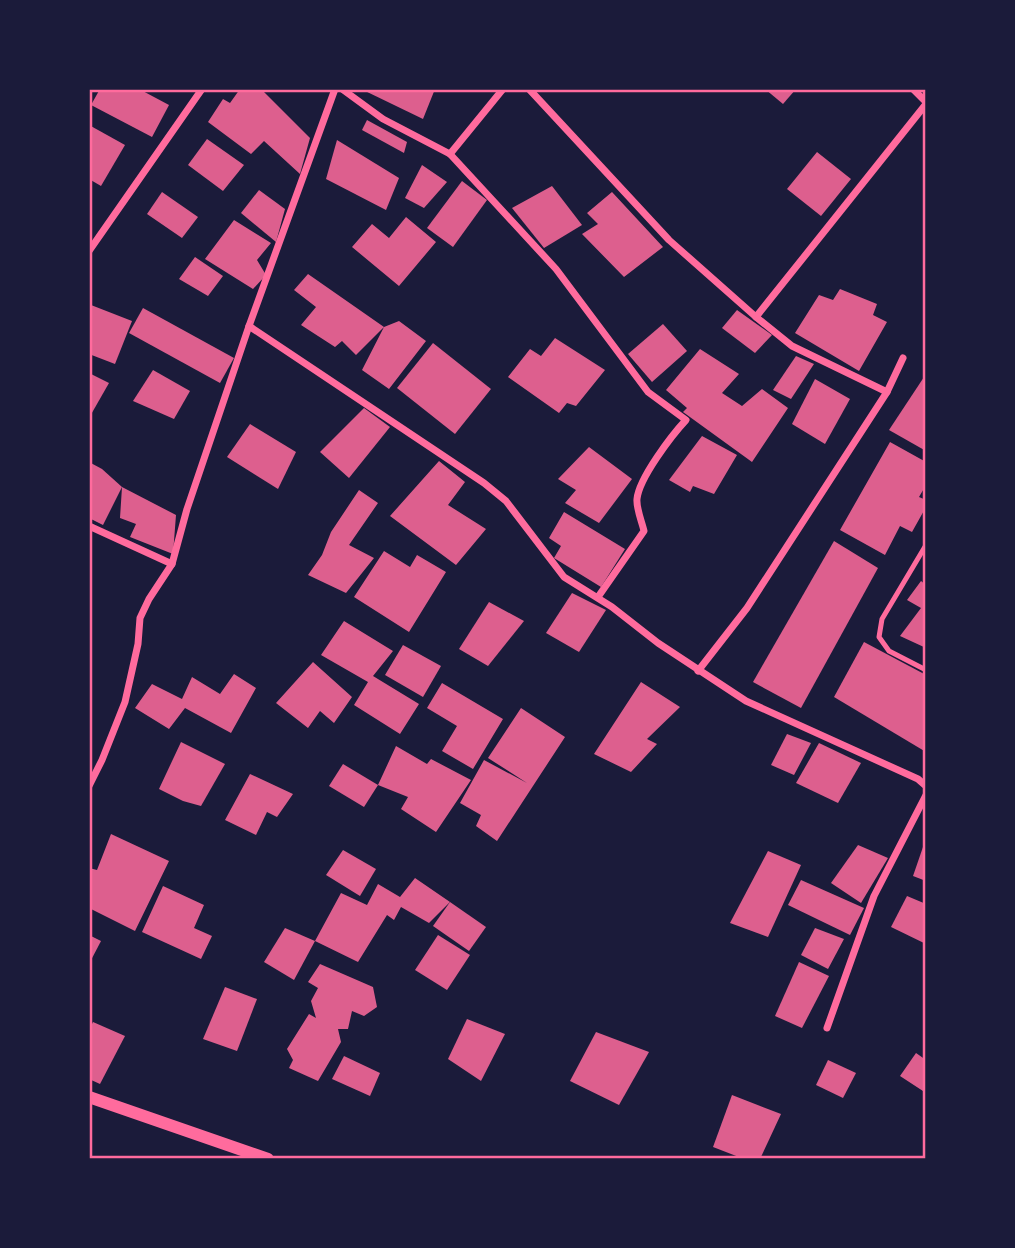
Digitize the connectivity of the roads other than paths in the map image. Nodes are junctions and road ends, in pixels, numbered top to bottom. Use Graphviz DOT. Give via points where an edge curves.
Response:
graph roads {
  1 [pos="202,89"];
  2 [pos="335,89"];
  3 [pos="342,89"];
  4 [pos="503,89"];
  5 [pos="529,89"];
  6 [pos="913,89"];
  7 [pos="926,103"];
  8 [pos="450,154"];
  9 [pos="89,251"];
  10 [pos="756,317"];
  11 [pos="248,326"];
  12 [pos="903,358"];
  13 [pos="887,392"];
  14 [pos="89,526"];
  15 [pos="926,545"];
  16 [pos="172,564"];
  17 [pos="597,597"];
  18 [pos="698,670"];
  19 [pos="926,670"];
  20 [pos="89,786"];
  21 [pos="926,786"];
  22 [pos="926,795"];
  23 [pos="827,1028"];
  24 [pos="89,1097"];
  25 [pos="268,1159"];
  1 -- 9 [label="street"];
  2 -- 11 [label="street"];
  3 -- 8 [label="street" via="383,119"];
  4 -- 8 [label="street"];
  5 -- 10 [label="street" via="662,233"];
  6 -- 7 [label="street"];
  7 -- 10 [label="street"];
  8 -- 17 [label="street" via="556,269 648,392 685,420 648,472 637,499 644,531"];
  10 -- 13 [label="street" via="792,345"];
  11 -- 16 [label="street"];
  11 -- 17 [label="street" via="484,483 506,501 564,577"];
  12 -- 13 [label="street"];
  13 -- 18 [label="street" via="747,608"];
  14 -- 16 [label="street"];
  15 -- 19 [label="lane" via="882,618 879,637 889,651"];
  16 -- 20 [label="street" via="141,618 124,702"];
  17 -- 18 [label="street"];
  18 -- 21 [label="street" via="746,701"];
  22 -- 23 [label="street" via="874,896"];
  24 -- 25 [label="street"];
}
